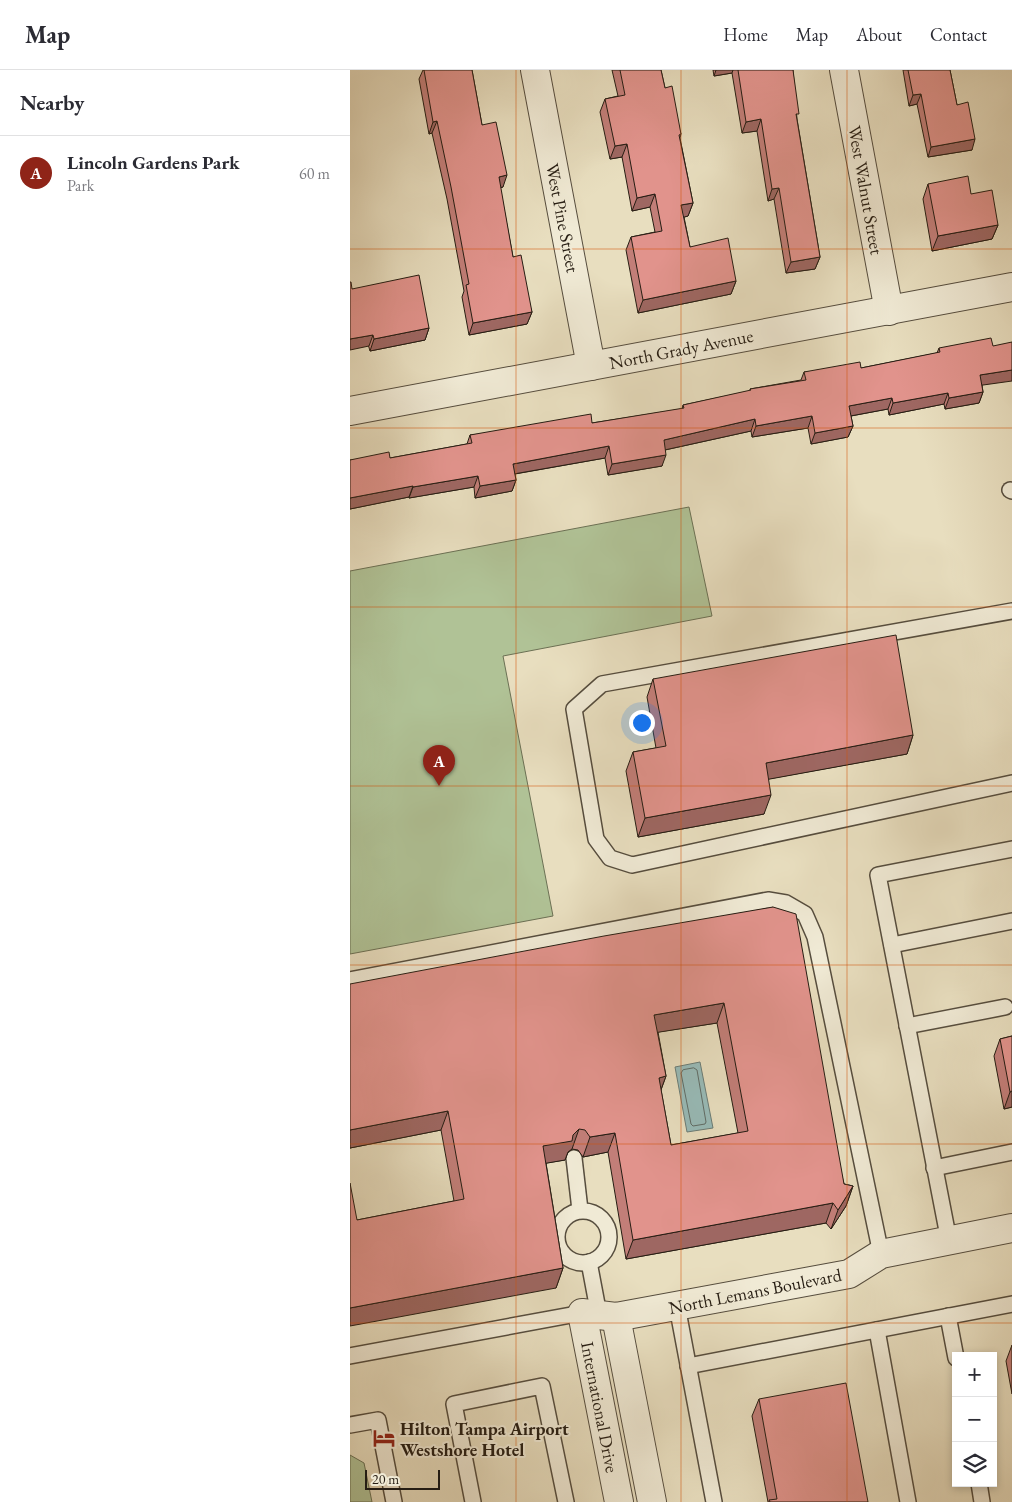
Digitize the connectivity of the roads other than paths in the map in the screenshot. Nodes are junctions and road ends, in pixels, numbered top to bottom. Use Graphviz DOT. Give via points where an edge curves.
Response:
graph roads {
  1 [pos="535,70"];
  2 [pos="844,70"];
  3 [pos="1012,288"];
  4 [pos="889,310"];
  5 [pos="591,366"];
  6 [pos="350,411"];
  7 [pos="1012,612"];
  8 [pos="1012,783"];
  9 [pos="1012,849"];
  10 [pos="1012,922"];
  11 [pos="892,945"];
  12 [pos="350,980"];
  13 [pos="1005,1007"];
  14 [pos="908,1026"];
  15 [pos="1012,1152"];
  16 [pos="574,1158"];
  17 [pos="934,1168"];
  18 [pos="580,1210"];
  19 [pos="1012,1228"];
  20 [pos="949,1241"];
  21 [pos="881,1254"];
  22 [pos="589,1262"];
  23 [pos="1012,1304"];
  24 [pos="677,1306"];
  25 [pos="599,1315"];
  26 [pos="948,1316"];
  27 [pos="877,1330"];
  28 [pos="955,1352"];
  29 [pos="350,1356"];
  30 [pos="688,1366"];
  31 [pos="350,1425"];
  32 [pos="980,1487"];
  33 [pos="394,1502"];
  34 [pos="473,1502"];
  35 [pos="566,1502"];
  36 [pos="619,1502"];
  37 [pos="652,1502"];
  38 [pos="714,1502"];
  39 [pos="908,1502"];
  40 [pos="982,1502"];
  1 -- 5 [label="street, West Pine Street"];
  2 -- 4 [label="street, West Walnut Street"];
  3 -- 4 [label="street, North Grady Avenue"];
  4 -- 5 [label="street, North Grady Avenue"];
  5 -- 6 [label="street, North Grady Avenue"];
  7 -- 8 [label="lane" via="602,684 574,709 596,839 610,858 632,865"];
  9 -- 11 [label="lane" via="878,874"];
  10 -- 11 [label="lane"];
  11 -- 14 [label="lane"];
  12 -- 21 [label="lane" via="768,900 786,903 805,914 815,937"];
  13 -- 14 [label="lane"];
  14 -- 17 [label="lane"];
  15 -- 17 [label="lane"];
  16 -- 18 [label="lane"];
  17 -- 20 [label="lane"];
  18 -- 22 [label="lane" via="597,1214 608,1227 610,1236 604,1253"];
  18 -- 22 [label="lane" via="560,1224 557,1241 565,1256 581,1263"];
  19 -- 20 [label="street, North Lemans Boulevard"];
  20 -- 21 [label="street, North Lemans Boulevard"];
  21 -- 24 [label="street, North Lemans Boulevard" via="849,1274"];
  22 -- 25 [label="lane"];
  23 -- 26 [label="lane"];
  24 -- 25 [label="street, North Lemans Boulevard"];
  24 -- 30 [label="lane"];
  25 -- 29 [label="lane"];
  25 -- 36 [label="street, International Drive"];
  25 -- 37 [label="street, International Drive"];
  26 -- 27 [label="lane"];
  26 -- 28 [label="lane"];
  27 -- 30 [label="lane"];
  27 -- 39 [label="lane"];
  30 -- 38 [label="lane"];
  31 -- 33 [label="lane" via="378,1420"];
  32 -- 40 [label="lane"];
  34 -- 35 [label="lane" via="454,1404 542,1386"];
}
